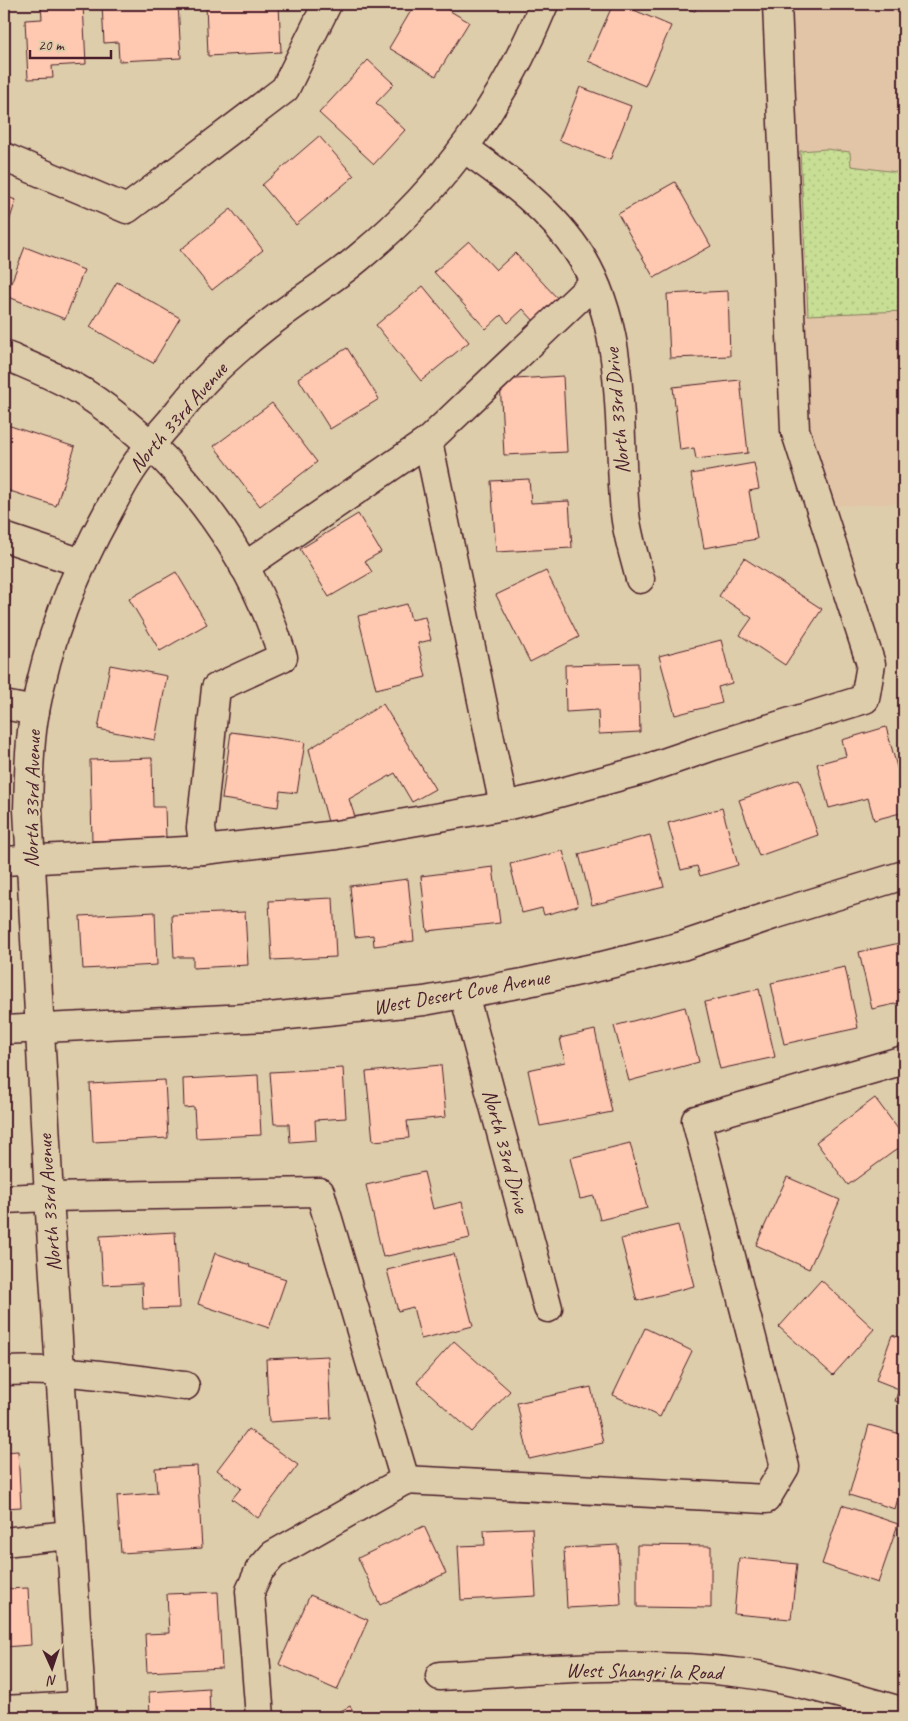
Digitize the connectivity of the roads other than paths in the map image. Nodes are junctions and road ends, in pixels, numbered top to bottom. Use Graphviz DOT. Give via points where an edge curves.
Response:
graph roads {
  1 [pos="327,4"];
  2 [pos="544,4"];
  3 [pos="776,4"];
  4 [pos="464,148"];
  5 [pos="4,157"];
  6 [pos="594,283"];
  7 [pos="4,355"];
  8 [pos="428,441"];
  9 [pos="151,445"];
  10 [pos="4,537"];
  11 [pos="82,563"];
  12 [pos="244,567"];
  13 [pos="640,579"];
  14 [pos="4,705"];
  15 [pos="35,711"];
  16 [pos="504,806"];
  17 [pos="204,850"];
  18 [pos="17,860"];
  19 [pos="904,875"];
  20 [pos="464,994"];
  21 [pos="39,1029"];
  22 [pos="4,1030"];
  23 [pos="904,1060"];
  24 [pos="49,1197"];
  25 [pos="4,1200"];
  26 [pos="548,1308"];
  27 [pos="4,1371"];
  28 [pos="60,1372"];
  29 [pos="186,1386"];
  30 [pos="406,1480"];
  31 [pos="69,1535"];
  32 [pos="4,1542"];
  33 [pos="440,1676"];
  34 [pos="4,1710"];
  35 [pos="902,1710"];
  36 [pos="81,1712"];
  37 [pos="260,1717"];
  1 -- 5 [label="street" via="285,89 127,209"];
  2 -- 4 [label="street, North 33rd Avenue" via="499,96"];
  3 -- 16 [label="street" via="796,430 871,664 865,699 643,770"];
  4 -- 6 [label="street, North 33rd Drive" via="531,199 562,231 582,258"];
  4 -- 9 [label="street, North 33rd Avenue" via="401,220 362,256 265,326 212,373"];
  6 -- 8 [label="street"];
  6 -- 13 [label="street, North 33rd Drive" via="606,314 613,349 625,516"];
  7 -- 9 [label="street" via="82,392"];
  8 -- 12 [label="street"];
  8 -- 16 [label="street"];
  9 -- 11 [label="street, North 33rd Avenue" via="128,476"];
  9 -- 12 [label="street" via="178,472 216,521"];
  10 -- 11 [label="street"];
  11 -- 15 [label="street, North 33rd Avenue" via="52,642"];
  12 -- 17 [label="street" via="263,604 283,657 216,688 201,828"];
  14 -- 15 [label="street"];
  15 -- 18 [label="street, North 33rd Avenue" via="28,810"];
  16 -- 17 [label="street" via="336,835"];
  17 -- 18 [label="street"];
  18 -- 21 [label="street, North 33rd Avenue"];
  19 -- 20 [label="street, West Desert Cove Avenue" via="682,946"];
  20 -- 21 [label="street, West Desert Cove Avenue" via="269,1017"];
  20 -- 26 [label="street, North 33rd Drive"];
  21 -- 22 [label="street, West Desert Cove Avenue"];
  21 -- 24 [label="street, North 33rd Avenue"];
  23 -- 30 [label="street" via="696,1120 785,1467 766,1499"];
  24 -- 25 [label="street"];
  24 -- 28 [label="street, North 33rd Avenue"];
  24 -- 30 [label="street" via="320,1192"];
  27 -- 28 [label="street"];
  28 -- 29 [label="street"];
  28 -- 31 [label="street, North 33rd Avenue"];
  30 -- 37 [label="street" via="273,1555 259,1571 250,1590"];
  31 -- 32 [label="street"];
  31 -- 36 [label="street, North 33rd Avenue"];
  33 -- 35 [label="street, West Shangri la Road" via="563,1668 667,1667 794,1681"];
  34 -- 36 [label="street"];
}
